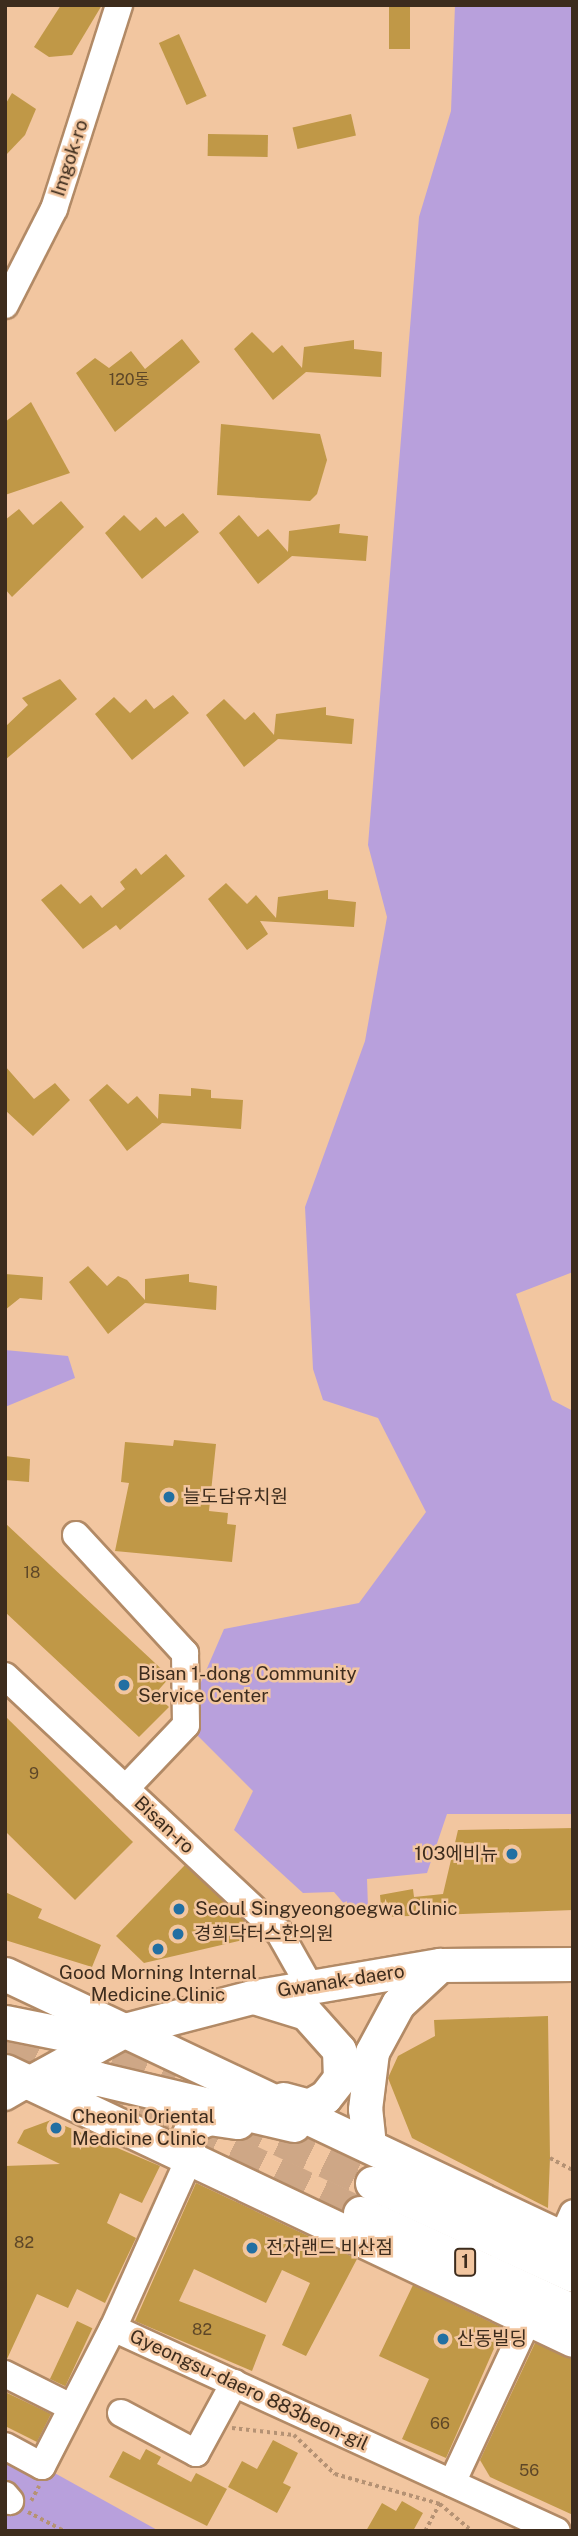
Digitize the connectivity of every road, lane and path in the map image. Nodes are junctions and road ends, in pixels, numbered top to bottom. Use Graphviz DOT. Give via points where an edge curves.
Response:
graph roads {
  1 [pos="120,5"];
  2 [pos="5,305"];
  3 [pos="76,1535"];
  4 [pos="5,1676"];
  5 [pos="125,1789"];
  6 [pos="573,1964"];
  7 [pos="440,1965"];
  8 [pos="5,1975"];
  9 [pos="309,1985"];
  10 [pos="252,1997"];
  11 [pos="5,2022"];
  12 [pos="125,2030"];
  13 [pos="13,2084"];
  14 [pos="268,2107"];
  15 [pos="369,2146"];
  16 [pos="190,2157"];
  17 [pos="550,2158"];
  18 [pos="573,2170"];
  19 [pos="569,2231"];
  20 [pos="573,2275"];
  21 [pos="573,2311"];
  22 [pos="528,2320"];
  23 [pos="113,2328"];
  24 [pos="573,2340"];
  25 [pos="5,2374"];
  26 [pos="234,2383"];
  27 [pos="71,2407"];
  28 [pos="121,2413"];
  29 [pos="215,2418"];
  30 [pos="5,2446"];
  31 [pos="42,2480"];
  32 [pos="446,2494"];
  33 [pos="14,2502"];
  34 [pos="64,2531"];
  35 [pos="425,2531"];
  36 [pos="472,2531"];
  37 [pos="556,2531"];
  1 -- 2 [label="street, Imgok-ro" via="54,209"];
  3 -- 5 [label="street" via="185,1653 186,1724"];
  4 -- 5 [label="street, Bisan-ro"];
  5 -- 9 [label="street, Bisan-ro" via="279,1932"];
  6 -- 7 [label="main road, Gwanak-daero"];
  7 -- 9 [label="main road, Gwanak-daero"];
  7 -- 15 [label="main road" via="398,2004 372,2052 365,2109"];
  8 -- 12 [label="main road"];
  9 -- 10 [label="main road, Gwanak-daero"];
  10 -- 12 [label="main road, Gwanak-daero"];
  10 -- 14 [label="main road" via="306,2013 339,2050 340,2078 325,2097 309,2106"];
  11 -- 12 [label="main road" via="65,2034"];
  12 -- 13 [label="main road, Gwanak-daero"];
  12 -- 14 [label="main road"];
  13 -- 14 [label="main road" via="99,2079"];
  13 -- 16 [label="main road"];
  14 -- 15 [label="main road"];
  14 -- 16 [label="main road" via="193,2125 186,2140"];
  15 -- 19 [label="main road"];
  16 -- 22 [label="main road"];
  16 -- 23 [label="street, Gyeongsu-daero 883beon-gil"];
  17 -- 18 [label="path"];
  20 -- 21 [label="main road, 1" via="365,2198"];
  22 -- 24 [label="main road"];
  22 -- 32 [label="street"];
  23 -- 26 [label="street, Gyeongsu-daero 883beon-gil"];
  23 -- 27 [label="street"];
  25 -- 27 [label="street"];
  26 -- 29 [label="street"];
  26 -- 32 [label="street, Gyeongsu-daero 883beon-gil"];
  27 -- 30 [label="street" via="42,2466"];
  28 -- 29 [label="street" via="196,2453"];
  29 -- 32 [label="path" via="239,2432 294,2435 335,2474"];
  31 -- 33 [label="path"];
  32 -- 35 [label="path"];
  32 -- 36 [label="path"];
  32 -- 37 [label="street, Gyeongsu-daero 883beon-gil"];
  33 -- 34 [label="path"];
}
